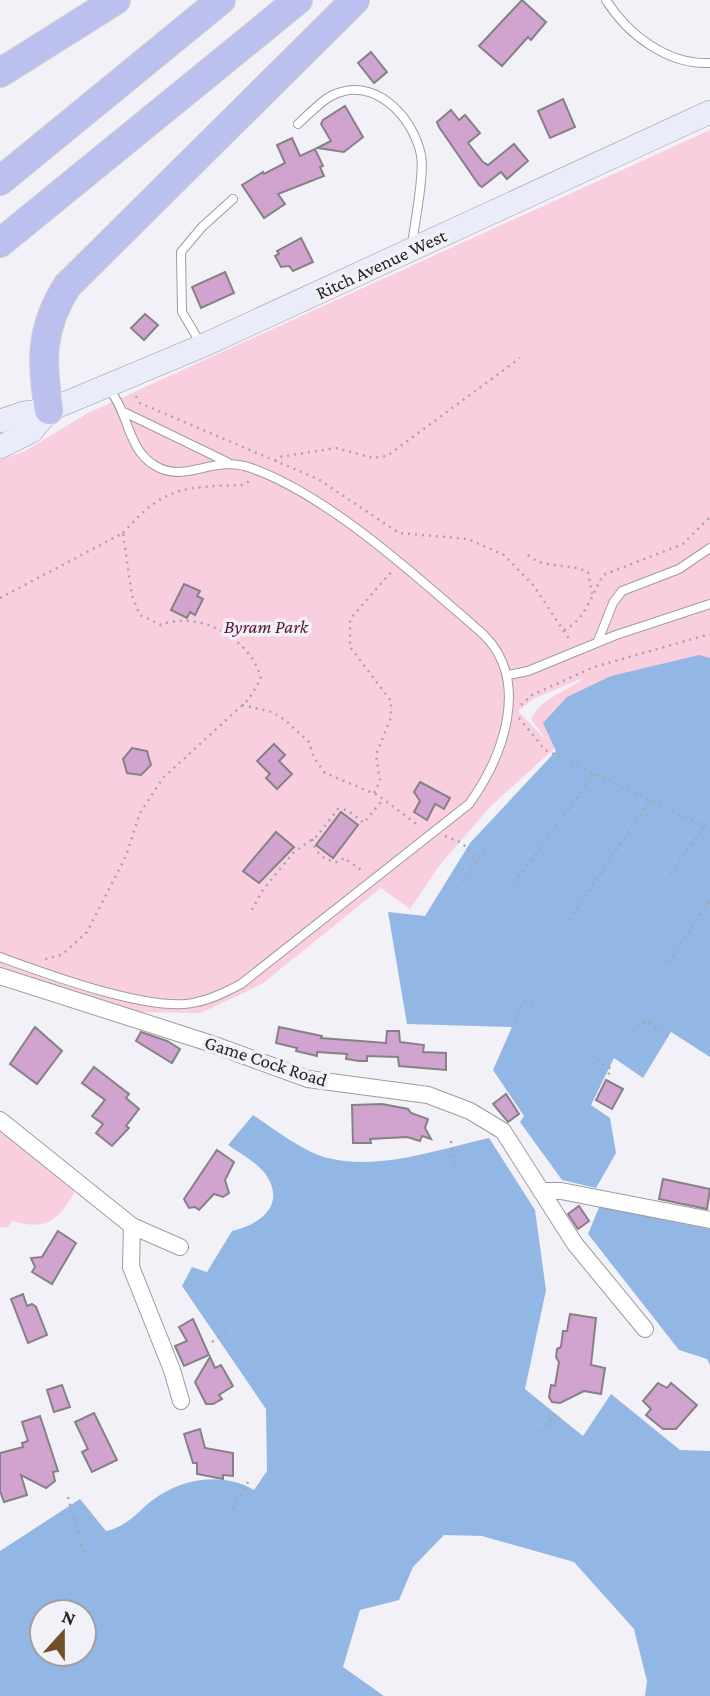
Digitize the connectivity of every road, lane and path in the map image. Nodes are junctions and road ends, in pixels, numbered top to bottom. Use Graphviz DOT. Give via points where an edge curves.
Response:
graph roads {
  1 [pos="116,0"];
  2 [pos="221,0"];
  3 [pos="298,0"];
  4 [pos="355,0"];
  5 [pos="606,0"];
  6 [pos="710,63"];
  7 [pos="0,73"];
  8 [pos="710,112"];
  9 [pos="298,124"];
  10 [pos="0,181"];
  11 [pos="233,199"];
  12 [pos="0,243"];
  13 [pos="412,249"];
  14 [pos="202,346"];
  15 [pos="520,358"];
  16 [pos="107,387"];
  17 [pos="134,393"];
  18 [pos="49,410"];
  19 [pos="126,414"];
  20 [pos="0,421"];
  21 [pos="0,447"];
  22 [pos="276,461"];
  23 [pos="227,462"];
  24 [pos="264,474"];
  25 [pos="710,517"];
  26 [pos="123,533"];
  27 [pos="710,548"];
  28 [pos="528,555"];
  29 [pos="398,564"];
  30 [pos="592,594"];
  31 [pos="0,598"];
  32 [pos="710,604"];
  33 [pos="564,630"];
  34 [pos="710,634"];
  35 [pos="598,641"];
  36 [pos="576,651"];
  37 [pos="508,675"];
  38 [pos="242,705"];
  39 [pos="595,773"];
  40 [pos="374,793"];
  41 [pos="383,799"];
  42 [pos="650,800"];
  43 [pos="704,826"];
  44 [pos="710,829"];
  45 [pos="435,831"];
  46 [pos="312,839"];
  47 [pos="486,850"];
  48 [pos="479,860"];
  49 [pos="671,874"];
  50 [pos="374,880"];
  51 [pos="463,881"];
  52 [pos="514,883"];
  53 [pos="710,901"];
  54 [pos="252,910"];
  55 [pos="569,920"];
  56 [pos="0,957"];
  57 [pos="54,957"];
  58 [pos="669,962"];
  59 [pos="0,976"];
  60 [pos="537,1007"];
  61 [pos="512,1027"];
  62 [pos="631,1030"];
  63 [pos="671,1039"];
  64 [pos="590,1056"];
  65 [pos="607,1078"];
  66 [pos="0,1120"];
  67 [pos="451,1142"];
  68 [pos="457,1177"];
  69 [pos="541,1191"];
  70 [pos="710,1220"];
  71 [pos="132,1226"];
  72 [pos="180,1247"];
  73 [pos="645,1329"];
  74 [pos="228,1331"];
  75 [pos="212,1342"];
  76 [pos="181,1401"];
  77 [pos="557,1412"];
  78 [pos="541,1432"];
  79 [pos="248,1482"];
  80 [pos="68,1497"];
  81 [pos="233,1508"];
  82 [pos="85,1557"];
  1 -- 7 [label="highway"];
  2 -- 10 [label="highway"];
  3 -- 12 [label="highway"];
  4 -- 18 [label="highway" via="67,286 52,315 44,348 42,367"];
  5 -- 6 [label="lane" via="629,28 669,58"];
  8 -- 13 [label="main road, Ritch Avenue West"];
  9 -- 13 [label="lane" via="332,96 361,88 406,118 421,156"];
  11 -- 14 [label="lane" via="181,252 182,312"];
  13 -- 14 [label="main road, Ritch Avenue West"];
  14 -- 16 [label="main road, Ritch Avenue West"];
  15 -- 22 [label="path" via="387,456 373,458 336,449"];
  16 -- 18 [label="main road, Ritch Avenue West"];
  16 -- 19 [label="lane"];
  17 -- 22 [label="path" via="140,403"];
  18 -- 20 [label="main road, Ritch Avenue West"];
  18 -- 21 [label="main road, Ritch Avenue West" via="32,431"];
  19 -- 23 [label="lane"];
  19 -- 23 [label="lane" via="132,442 155,466 185,472"];
  22 -- 24 [label="path"];
  22 -- 33 [label="path" via="318,479 399,533 468,539 504,555 534,586"];
  23 -- 24 [label="lane"];
  24 -- 26 [label="path" via="243,485 184,488 162,497"];
  24 -- 29 [label="lane" via="330,512"];
  25 -- 30 [label="path" via="683,544 603,575"];
  26 -- 31 [label="path"];
  26 -- 38 [label="path" via="132,596 140,615 151,623 180,619 224,632 255,661 261,679"];
  27 -- 35 [label="lane" via="678,569 622,591"];
  28 -- 30 [label="path" via="588,572"];
  29 -- 37 [label="lane" via="496,646"];
  29 -- 40 [label="path" via="350,619 350,647 391,701 391,717 376,755 380,781"];
  30 -- 33 [label="path" via="576,624"];
  32 -- 35 [label="lane"];
  33 -- 36 [label="path"];
  34 -- 39 [label="path" via="594,667 532,695 518,708 517,716 545,750"];
  35 -- 36 [label="lane"];
  36 -- 37 [label="lane"];
  37 -- 45 [label="lane" via="498,758 469,803"];
  38 -- 40 [label="path" via="285,720 309,742 325,773"];
  38 -- 57 [label="path" via="163,778 149,797 126,856 87,932"];
  39 -- 42 [label="path"];
  39 -- 52 [label="path"];
  40 -- 41 [label="path"];
  41 -- 45 [label="path" via="413,824"];
  41 -- 46 [label="path" via="364,823 347,810 338,810"];
  42 -- 43 [label="path"];
  42 -- 55 [label="path"];
  43 -- 44 [label="path"];
  43 -- 49 [label="path"];
  45 -- 48 [label="path" via="462,843"];
  45 -- 50 [label="lane"];
  46 -- 50 [label="path" via="314,849 325,858 339,862 344,858"];
  46 -- 54 [label="path" via="294,852"];
  47 -- 48 [label="path"];
  48 -- 51 [label="path"];
  50 -- 56 [label="lane" via="241,984 196,1003 132,997"];
  53 -- 58 [label="path"];
  59 -- 69 [label="street, Game Cock Road" via="308,1079 442,1098 503,1131"];
  60 -- 61 [label="path" via="523,1002"];
  62 -- 63 [label="path" via="647,1021"];
  64 -- 65 [label="path" via="611,1069"];
  66 -- 71 [label="street"];
  67 -- 68 [label="path"];
  69 -- 70 [label="street"];
  69 -- 73 [label="street, Game Cock Road" via="575,1244"];
  71 -- 72 [label="street"];
  71 -- 76 [label="street" via="131,1267"];
  74 -- 75 [label="path"];
  77 -- 78 [label="path"];
  79 -- 81 [label="path"];
  80 -- 82 [label="path"];
}
